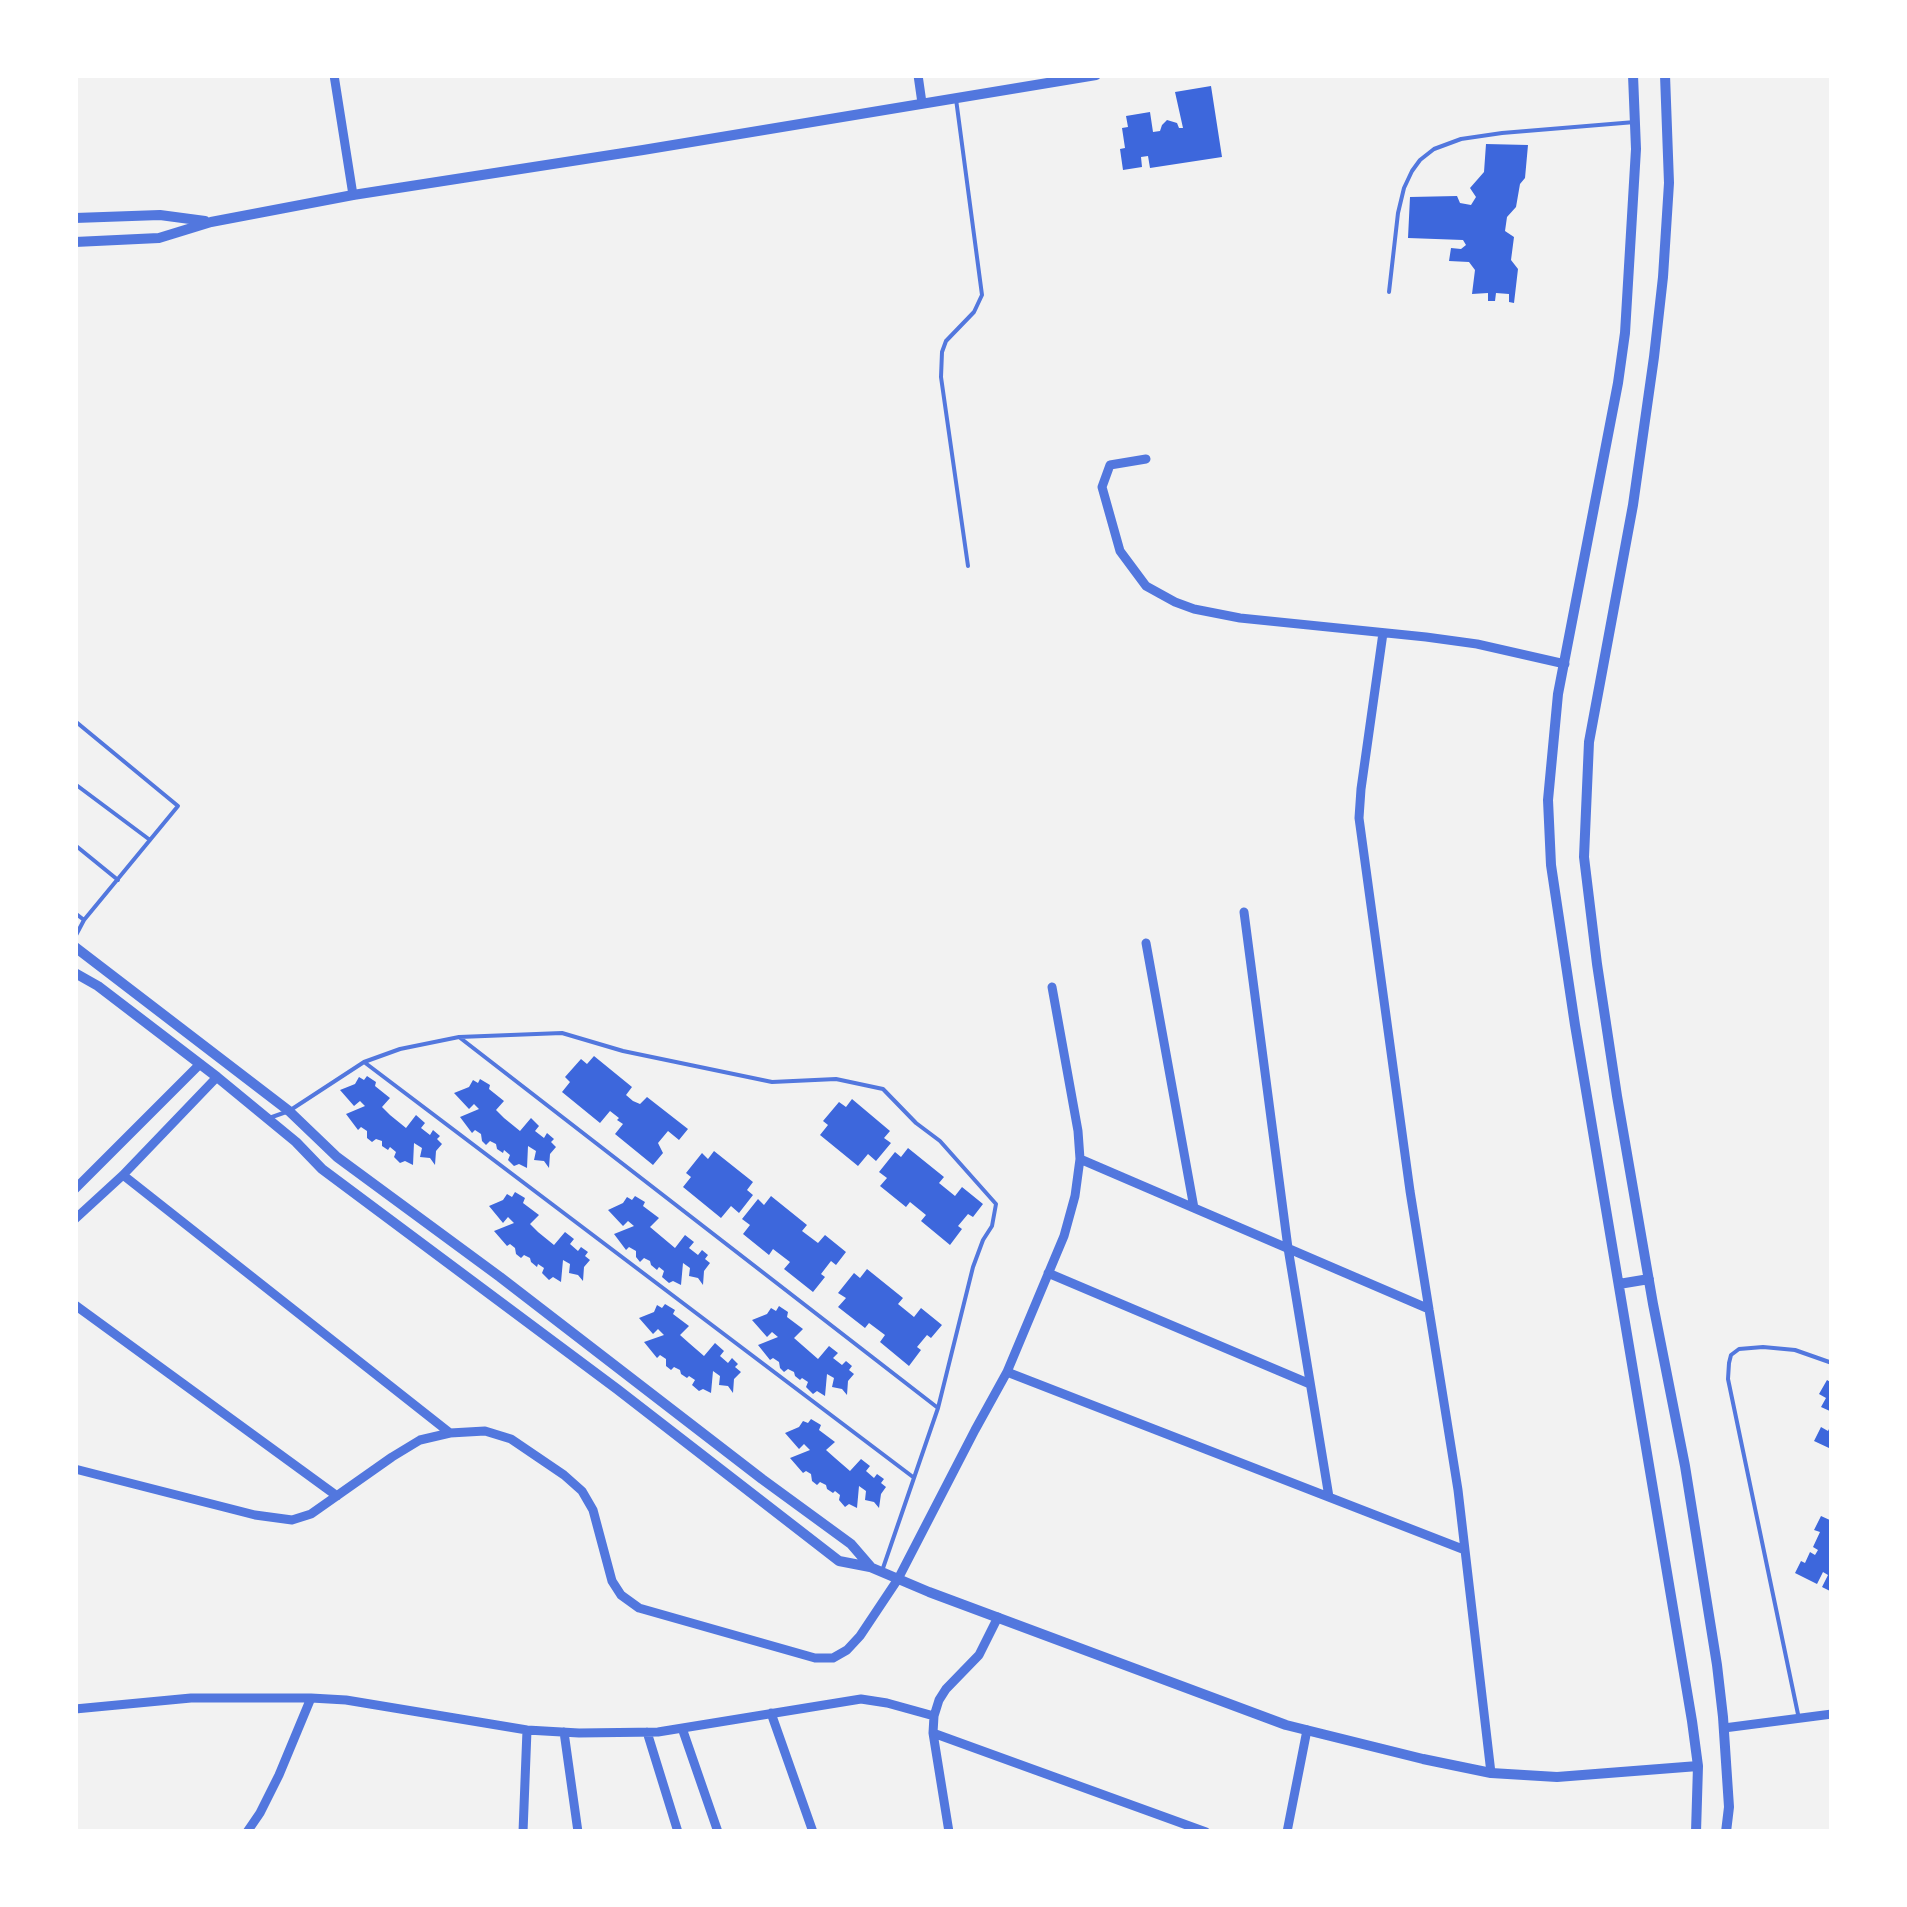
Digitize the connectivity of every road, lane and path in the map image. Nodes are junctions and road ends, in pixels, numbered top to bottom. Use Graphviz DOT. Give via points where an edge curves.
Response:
graph roads {
  1 [pos="334,75"];
  2 [pos="918,75"];
  3 [pos="1096,75"];
  4 [pos="1633,75"];
  5 [pos="1665,75"];
  6 [pos="956,99"];
  7 [pos="922,103"];
  8 [pos="1635,122"];
  9 [pos="352,196"];
  10 [pos="75,218"];
  11 [pos="211,222"];
  12 [pos="75,242"];
  13 [pos="1389,292"];
  14 [pos="1146,460"];
  15 [pos="968,566"];
  16 [pos="1383,633"];
  17 [pos="1564,664"];
  18 [pos="75,721"];
  19 [pos="75,784"];
  20 [pos="150,840"];
  21 [pos="75,845"];
  22 [pos="118,880"];
  23 [pos="1244,912"];
  24 [pos="75,913"];
  25 [pos="84,920"];
  26 [pos="75,937"];
  27 [pos="1146,943"];
  28 [pos="77,953"];
  29 [pos="75,973"];
  30 [pos="1052,987"];
  31 [pos="460,1037"];
  32 [pos="364,1062"];
  33 [pos="200,1064"];
  34 [pos="217,1077"];
  35 [pos="289,1111"];
  36 [pos="268,1118"];
  37 [pos="1080,1159"];
  38 [pos="123,1174"];
  39 [pos="75,1190"];
  40 [pos="1194,1208"];
  41 [pos="75,1219"];
  42 [pos="1288,1248"];
  43 [pos="1048,1273"];
  44 [pos="1649,1279"];
  45 [pos="1619,1284"];
  46 [pos="75,1305"];
  47 [pos="1429,1309"];
  48 [pos="1832,1363"];
  49 [pos="1007,1372"];
  50 [pos="1310,1384"];
  51 [pos="938,1408"];
  52 [pos="450,1432"];
  53 [pos="75,1469"];
  54 [pos="913,1477"];
  55 [pos="337,1496"];
  56 [pos="1329,1498"];
  57 [pos="1465,1550"];
  58 [pos="876,1569"];
  59 [pos="898,1579"];
  60 [pos="998,1617"];
  61 [pos="311,1698"];
  62 [pos="75,1709"];
  63 [pos="771,1713"];
  64 [pos="1832,1714"];
  65 [pos="934,1716"];
  66 [pos="1800,1719"];
  67 [pos="682,1728"];
  68 [pos="1724,1728"];
  69 [pos="527,1730"];
  70 [pos="1307,1730"];
  71 [pos="564,1732"];
  72 [pos="647,1732"];
  73 [pos="933,1733"];
  74 [pos="1698,1766"];
  75 [pos="1491,1773"];
  76 [pos="247,1832"];
  77 [pos="523,1832"];
  78 [pos="578,1832"];
  79 [pos="678,1832"];
  80 [pos="718,1832"];
  81 [pos="813,1832"];
  82 [pos="949,1832"];
  83 [pos="1206,1832"];
  84 [pos="1287,1832"];
  85 [pos="1696,1832"];
  86 [pos="1726,1832"];
  1 -- 9 [label="street"];
  2 -- 7 [label="street"];
  3 -- 6 [label="street"];
  4 -- 8 [label="street"];
  5 -- 44 [label="street" via="1669,182 1654,357 1589,742 1584,857"];
  6 -- 7 [label="street"];
  6 -- 15 [label="lane" via="982,294 946,342 941,377"];
  7 -- 9 [label="street"];
  8 -- 13 [label="lane" via="1502,133 1434,149 1404,188"];
  8 -- 17 [label="street" via="1624,333"];
  9 -- 11 [label="street"];
  10 -- 11 [label="street" via="160,214"];
  11 -- 12 [label="street" via="159,238"];
  14 -- 16 [label="street" via="1110,465 1102,487 1120,551 1146,586 1194,609"];
  16 -- 17 [label="street" via="1477,644"];
  16 -- 47 [label="street" via="1358,818"];
  17 -- 45 [label="street" via="1548,800 1551,865"];
  18 -- 20 [label="lane" via="178,806"];
  19 -- 20 [label="lane"];
  20 -- 22 [label="lane"];
  21 -- 22 [label="lane"];
  22 -- 25 [label="lane"];
  23 -- 42 [label="street"];
  24 -- 25 [label="lane"];
  25 -- 26 [label="lane"];
  27 -- 40 [label="street"];
  28 -- 35 [label="street"];
  29 -- 33 [label="street"];
  30 -- 37 [label="street"];
  31 -- 32 [label="lane"];
  31 -- 51 [label="lane"];
  31 -- 51 [label="lane" via="562,1033 772,1082 836,1079 883,1089 996,1204"];
  32 -- 35 [label="lane"];
  32 -- 54 [label="lane"];
  33 -- 34 [label="street"];
  33 -- 39 [label="street"];
  34 -- 36 [label="street"];
  34 -- 38 [label="street"];
  35 -- 36 [label="lane"];
  35 -- 58 [label="street" via="337,1157"];
  36 -- 58 [label="street" via="322,1169 838,1561"];
  37 -- 40 [label="street"];
  37 -- 43 [label="street" via="1064,1236"];
  38 -- 41 [label="street"];
  38 -- 52 [label="street"];
  40 -- 42 [label="street"];
  42 -- 47 [label="street"];
  42 -- 50 [label="street"];
  43 -- 49 [label="street"];
  43 -- 50 [label="street"];
  44 -- 45 [label="street"];
  44 -- 68 [label="street" via="1700,1550"];
  45 -- 74 [label="street"];
  46 -- 55 [label="street"];
  47 -- 57 [label="street"];
  48 -- 66 [label="lane" via="1763,1347 1739,1349 1729,1363"];
  49 -- 56 [label="street"];
  49 -- 59 [label="street"];
  50 -- 56 [label="street"];
  51 -- 54 [label="lane"];
  52 -- 55 [label="street" via="420,1440"];
  52 -- 59 [label="street" via="512,1439 564,1474 593,1510 612,1581 639,1608 833,1658 860,1636"];
  53 -- 55 [label="street" via="292,1520"];
  54 -- 58 [label="lane"];
  56 -- 57 [label="street"];
  57 -- 75 [label="street"];
  58 -- 59 [label="street"];
  59 -- 60 [label="street"];
  60 -- 65 [label="street"];
  60 -- 70 [label="street"];
  61 -- 62 [label="street" via="191,1698"];
  61 -- 69 [label="street"];
  61 -- 76 [label="street"];
  63 -- 65 [label="street" via="861,1699"];
  63 -- 67 [label="street"];
  63 -- 81 [label="street"];
  64 -- 66 [label="street"];
  65 -- 73 [label="street"];
  66 -- 68 [label="street"];
  67 -- 72 [label="street"];
  67 -- 80 [label="street"];
  68 -- 86 [label="street"];
  69 -- 71 [label="street"];
  69 -- 77 [label="street"];
  70 -- 75 [label="street"];
  70 -- 84 [label="street"];
  71 -- 72 [label="street"];
  71 -- 78 [label="street"];
  72 -- 79 [label="street"];
  73 -- 82 [label="street"];
  73 -- 83 [label="street"];
  74 -- 75 [label="street" via="1557,1777"];
  74 -- 85 [label="street"];
}
